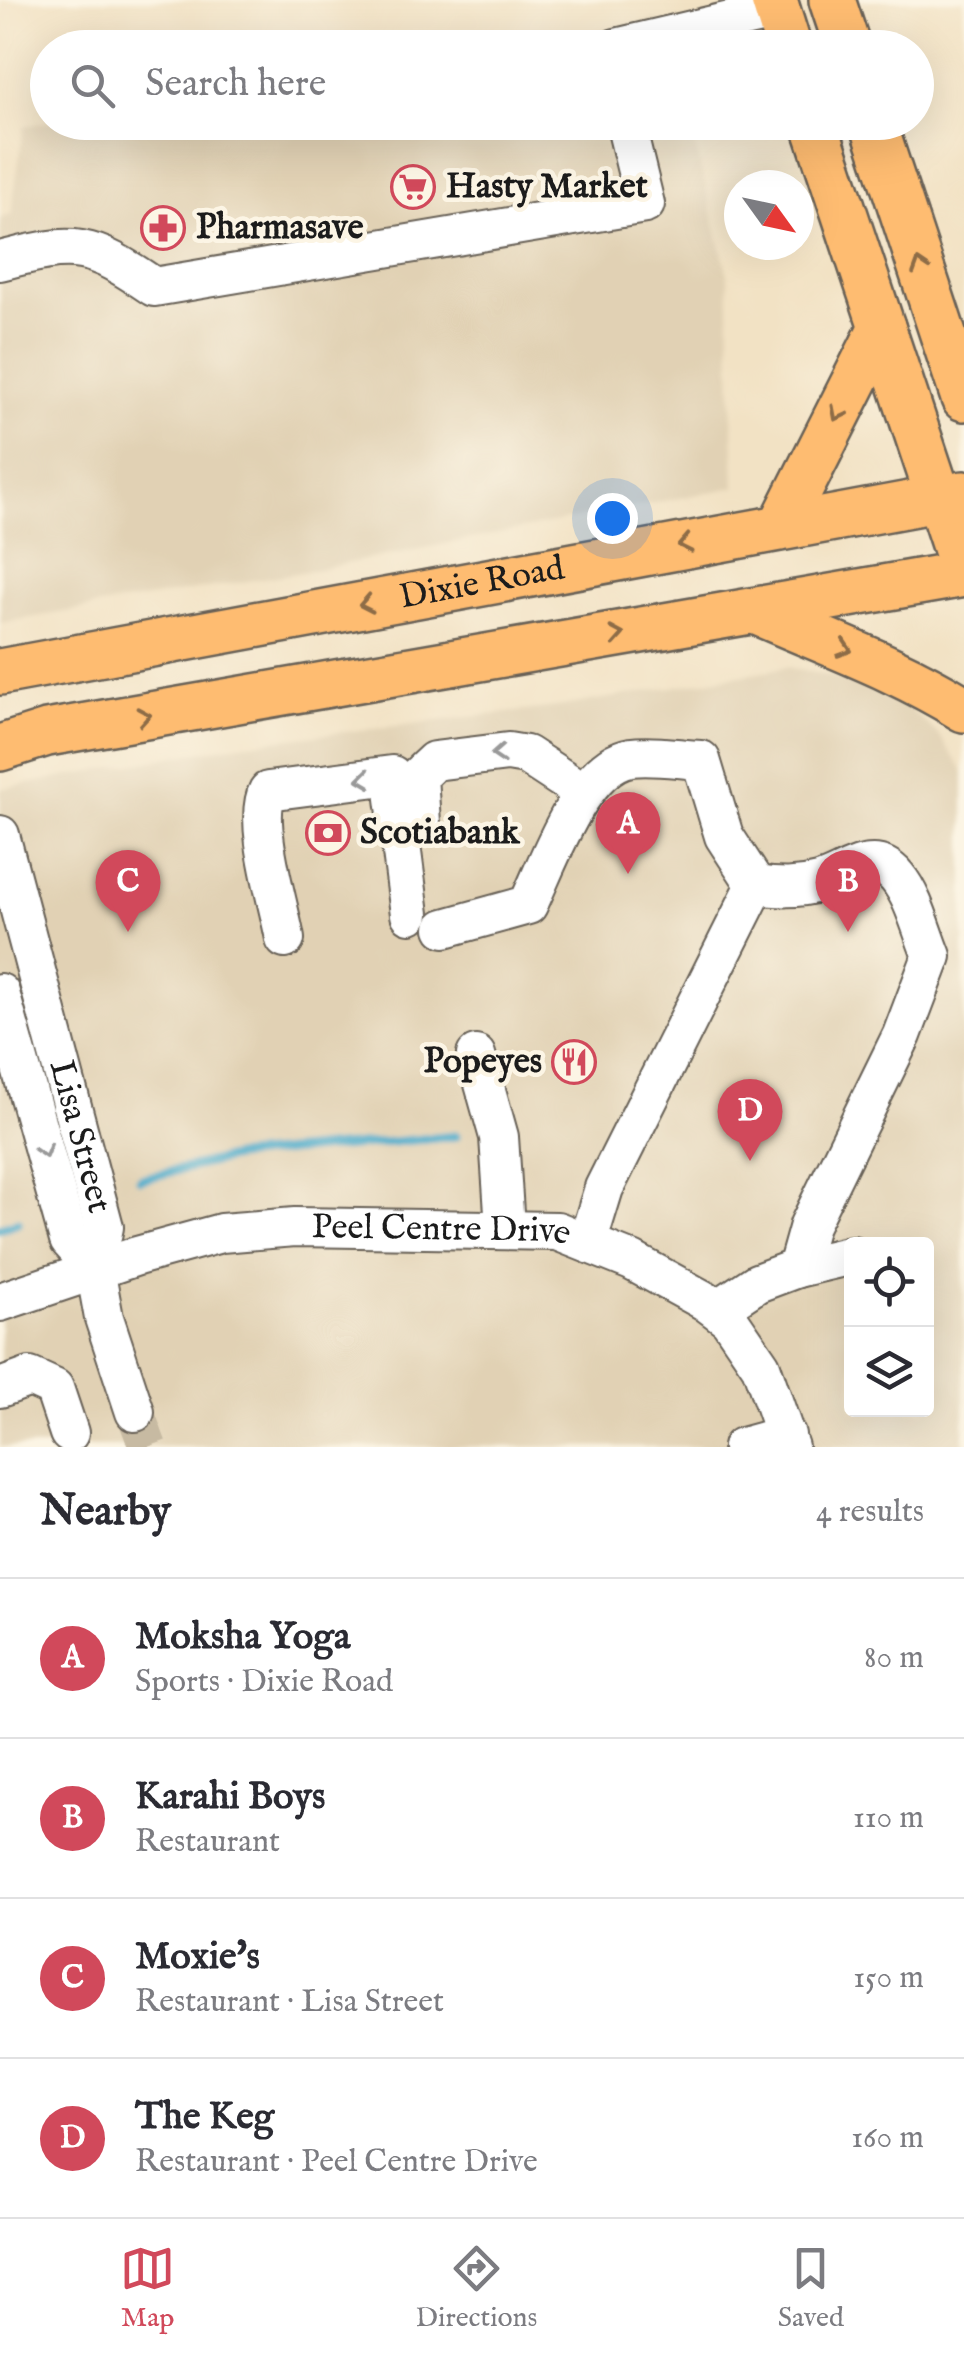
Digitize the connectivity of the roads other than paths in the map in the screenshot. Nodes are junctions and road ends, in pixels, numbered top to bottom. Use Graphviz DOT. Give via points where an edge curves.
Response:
graph roads {
  1 [pos="832,0"];
  2 [pos="780,19"];
  3 [pos="718,30"];
  4 [pos="842,30"];
  5 [pos="630,140"];
  6 [pos="820,140"];
  7 [pos="879,140"];
  8 [pos="0,261"];
  9 [pos="882,326"];
  10 [pos="960,374"];
  11 [pos="951,496"];
  12 [pos="781,527"];
  13 [pos="964,574"];
  14 [pos="755,611"];
  15 [pos="0,672"];
  16 [pos="964,709"];
  17 [pos="0,748"];
  18 [pos="584,793"];
  19 [pos="0,835"];
  20 [pos="756,886"];
  21 [pos="430,918"];
  22 [pos="285,939"];
  23 [pos="0,993"];
  24 [pos="476,1054"];
  25 [pos="505,1228"];
  26 [pos="588,1240"];
  27 [pos="844,1258"];
  28 [pos="797,1268"];
  29 [pos="95,1269"];
  30 [pos="0,1302"];
  31 [pos="718,1310"];
  32 [pos="0,1388"];
  33 [pos="135,1412"];
  34 [pos="69,1432"];
  35 [pos="788,1441"];
  36 [pos="742,1447"];
  1 -- 4 [label="main road"];
  2 -- 3 [label="street"];
  5 -- 8 [label="street" via="644,204 154,288 95,251 64,246"];
  6 -- 9 [label="main road"];
  10 -- 7 [label="main road, one-way"];
  9 -- 11 [label="main road"];
  9 -- 12 [label="main road, one-way"];
  11 -- 12 [label="main road, Dixie Road"];
  11 -- 13 [label="main road"];
  12 -- 15 [label="main road, Dixie Road, one-way"];
  13 -- 14 [label="main road, Dixie Road"];
  14 -- 16 [label="main road, one-way" via="877,660"];
  17 -- 14 [label="main road, Dixie Road, one-way" via="48,733"];
  18 -- 20 [label="street" via="596,776 632,758 701,760 724,836"];
  18 -- 21 [label="street" via="528,905"];
  18 -- 21 [label="street, one-way" via="517,753 427,764 416,783"];
  19 -- 29 [label="street, Lisa Street" via="104,1227"];
  20 -- 26 [label="street" via="604,1188"];
  20 -- 28 [label="street" via="790,889 853,866 878,865 900,879 932,956 902,1035 809,1225"];
  21 -- 22 [label="street, one-way" via="392,775 268,791 263,827"];
  23 -- 29 [label="street, Lisa Street, one-way" via="68,1240"];
  24 -- 25 [label="street" via="499,1137"];
  25 -- 26 [label="street, Peel Centre Drive"];
  25 -- 29 [label="street, Peel Centre Drive" via="295,1227 221,1234"];
  26 -- 31 [label="street, Peel Centre Drive"];
  27 -- 28 [label="street"];
  28 -- 31 [label="street" via="756,1283"];
  29 -- 30 [label="street, Peel Centre Drive"];
  29 -- 33 [label="street"];
  31 -- 35 [label="street, Peel Centre Drive" via="761,1366"];
  32 -- 34 [label="street" via="30,1377 54,1388"];
  35 -- 36 [label="street"];
}
